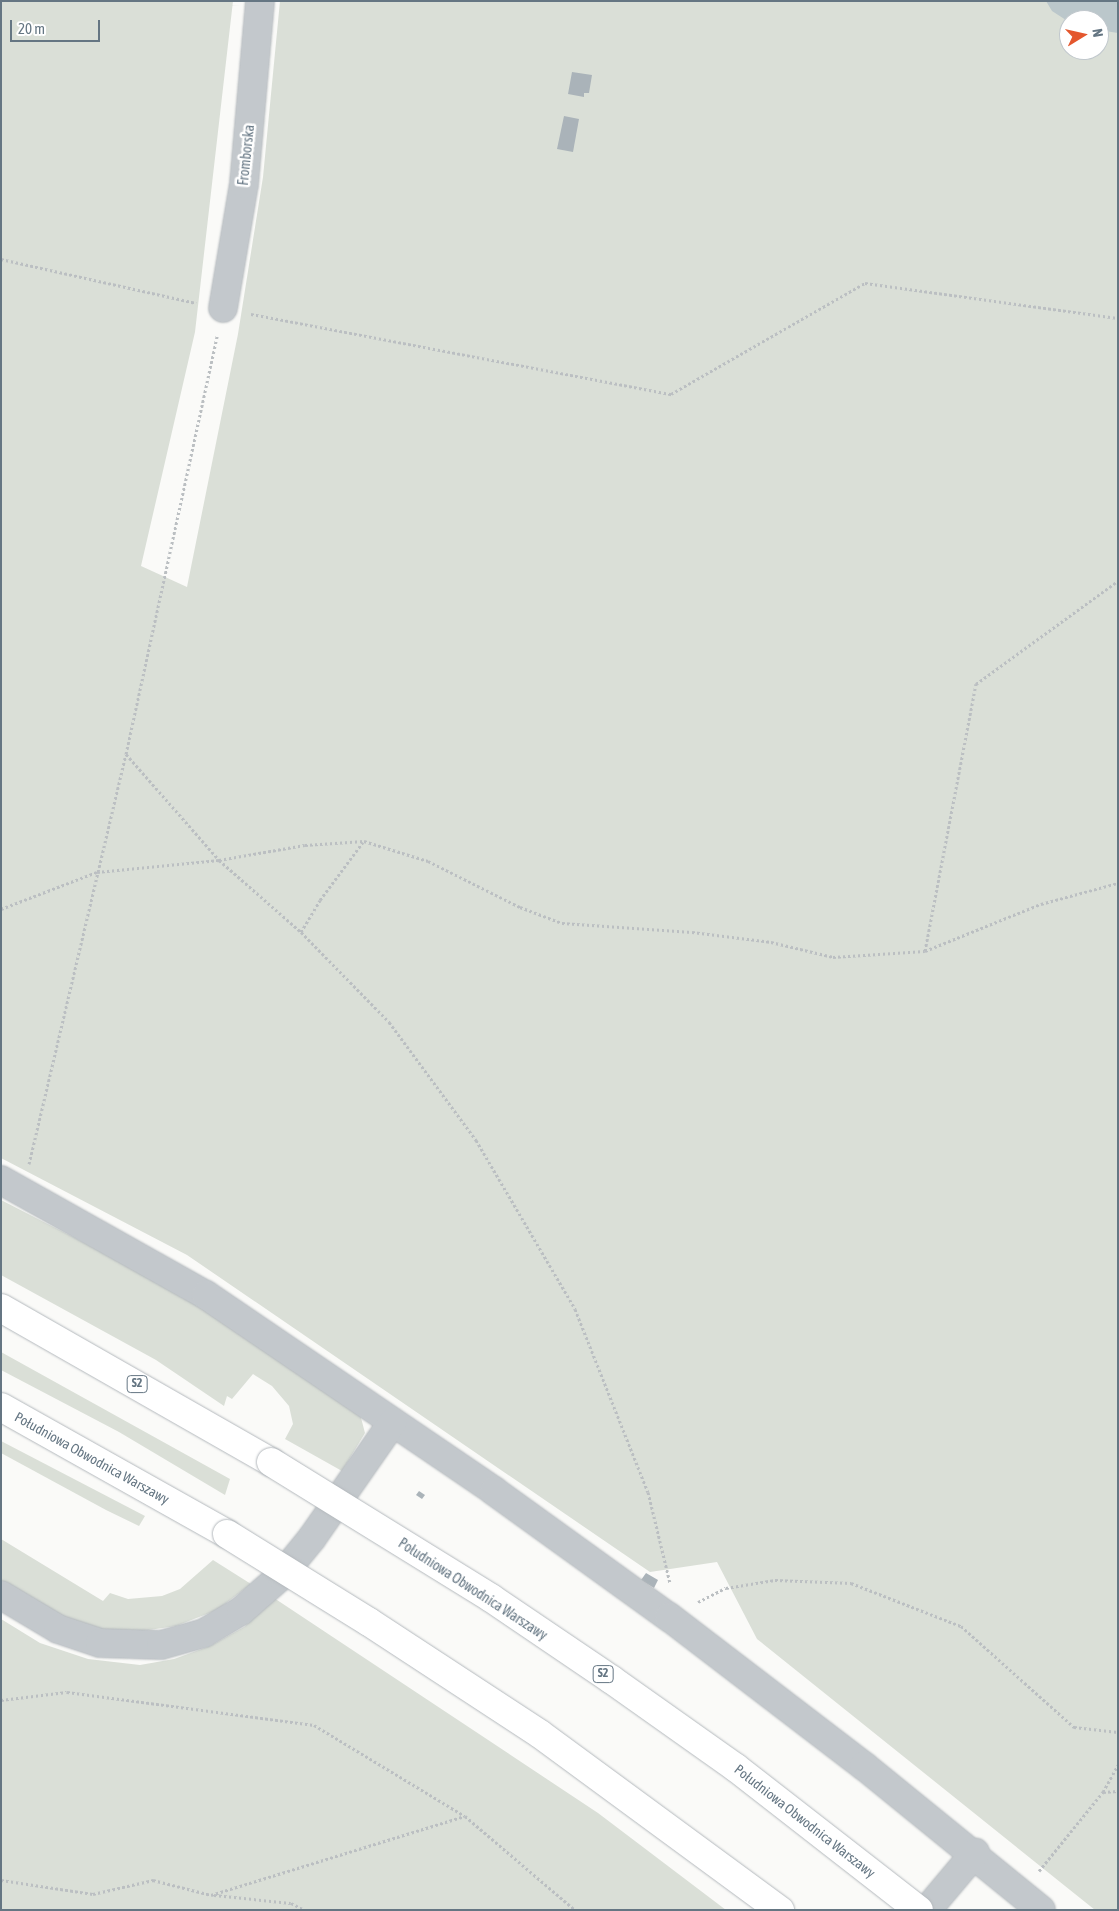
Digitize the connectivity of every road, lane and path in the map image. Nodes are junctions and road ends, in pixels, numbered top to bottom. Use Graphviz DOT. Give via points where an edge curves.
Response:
graph roads {
  1 [pos="260,1"];
  2 [pos="1,259"];
  3 [pos="223,308"];
  4 [pos="1118,318"];
  5 [pos="1118,581"];
  6 [pos="126,754"];
  7 [pos="364,841"];
  8 [pos="219,860"];
  9 [pos="97,872"];
  10 [pos="1118,882"];
  11 [pos="1,909"];
  12 [pos="301,932"];
  13 [pos="925,951"];
  14 [pos="12,1185"];
  15 [pos="1,1308"];
  16 [pos="1,1407"];
  17 [pos="393,1422"];
  18 [pos="1,1595"];
  19 [pos="668,1617"];
  20 [pos="1,1700"];
  21 [pos="1118,1732"];
  22 [pos="1118,1765"];
  23 [pos="1118,1791"];
  24 [pos="1103,1792"];
  25 [pos="465,1816"];
  26 [pos="975,1853"];
  27 [pos="1,1880"];
  28 [pos="211,1895"];
  29 [pos="1031,1902"];
  30 [pos="305,1910"];
  31 [pos="575,1910"];
  32 [pos="780,1910"];
  33 [pos="919,1910"];
  34 [pos="928,1910"];
  1 -- 3 [label="street, Fromborska" via="244,184"];
  2 -- 3 [label="path"];
  3 -- 4 [label="path" via="671,394 865,283"];
  3 -- 6 [label="path"];
  5 -- 13 [label="path" via="976,684"];
  6 -- 8 [label="path"];
  6 -- 9 [label="path"];
  7 -- 8 [label="path" via="305,845"];
  7 -- 12 [label="path" via="320,900"];
  7 -- 13 [label="path" via="428,861 520,907 562,923 692,932 770,942 833,957"];
  8 -- 9 [label="path"];
  8 -- 12 [label="path"];
  9 -- 11 [label="path"];
  9 -- 14 [label="path"];
  10 -- 13 [label="path" via="1042,904"];
  12 -- 19 [label="path" via="389,1022 476,1140 574,1309 648,1492 670,1577"];
  14 -- 17 [label="street" via="206,1295"];
  15 -- 33 [label="highway, Południowa Obwodnica Warszawy / S2, bridge" via="271,1462 491,1598 735,1767"];
  16 -- 32 [label="highway, Południowa Obwodnica Warszawy, bridge" via="227,1534 370,1622 540,1734"];
  17 -- 18 [label="street" via="312,1538 281,1576 241,1611 204,1633 161,1645 100,1643 58,1629"];
  17 -- 19 [label="street"];
  19 -- 21 [label="path" via="726,1588 775,1580 851,1583 961,1626 1074,1727"];
  19 -- 26 [label="street"];
  20 -- 25 [label="path" via="67,1692 314,1725"];
  22 -- 24 [label="path"];
  23 -- 24 [label="path"];
  24 -- 29 [label="path"];
  25 -- 28 [label="path"];
  25 -- 31 [label="path"];
  26 -- 29 [label="street"];
  26 -- 34 [label="street"];
  27 -- 28 [label="path" via="93,1894 153,1880"];
  28 -- 30 [label="path" via="291,1903"];
}
